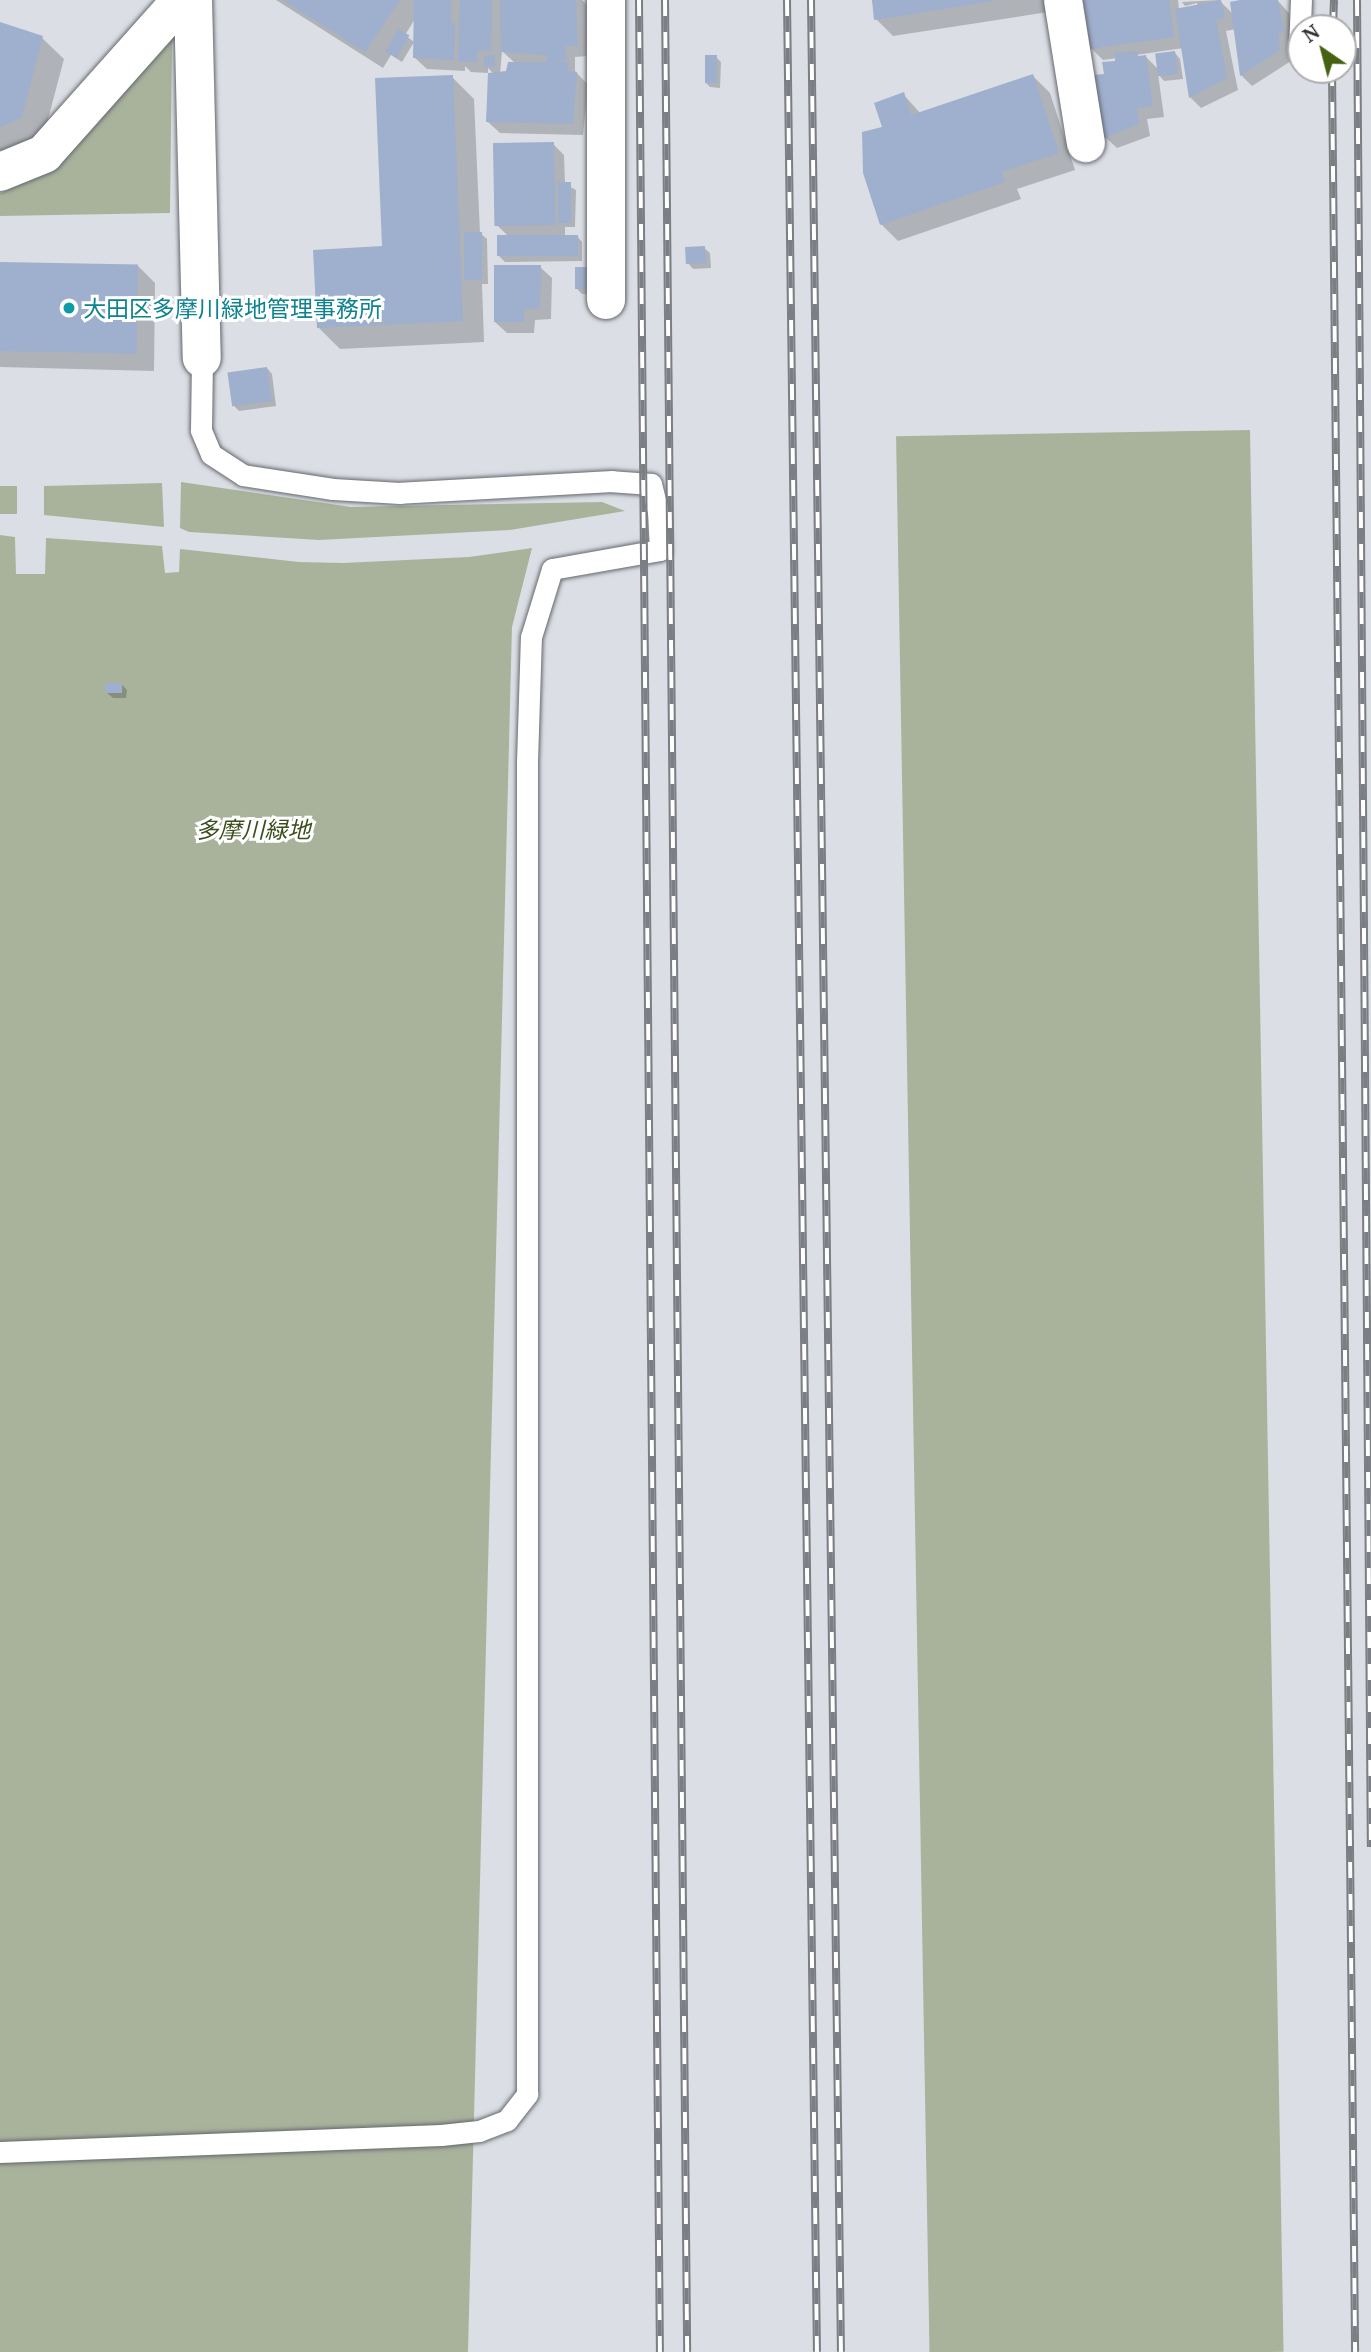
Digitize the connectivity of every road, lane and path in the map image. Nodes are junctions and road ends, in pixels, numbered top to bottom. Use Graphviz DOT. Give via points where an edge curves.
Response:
graph roads {
  1 [pos="181,0"];
  2 [pos="193,0"];
  3 [pos="606,0"];
  4 [pos="1063,0"];
  5 [pos="1086,143"];
  6 [pos="0,172"];
  7 [pos="606,300"];
  8 [pos="202,358"];
  9 [pos="0,2152"];
  1 -- 6 [label="street" via="44,154"];
  2 -- 8 [label="street"];
  3 -- 7 [label="street"];
  4 -- 5 [label="street"];
  8 -- 9 [label="lane" via="201,430 211,454 243,475 333,489 400,493 612,481 652,484 658,512 660,550 552,569 531,637 527,762 527,2094 507,2120 466,2133"];
}
